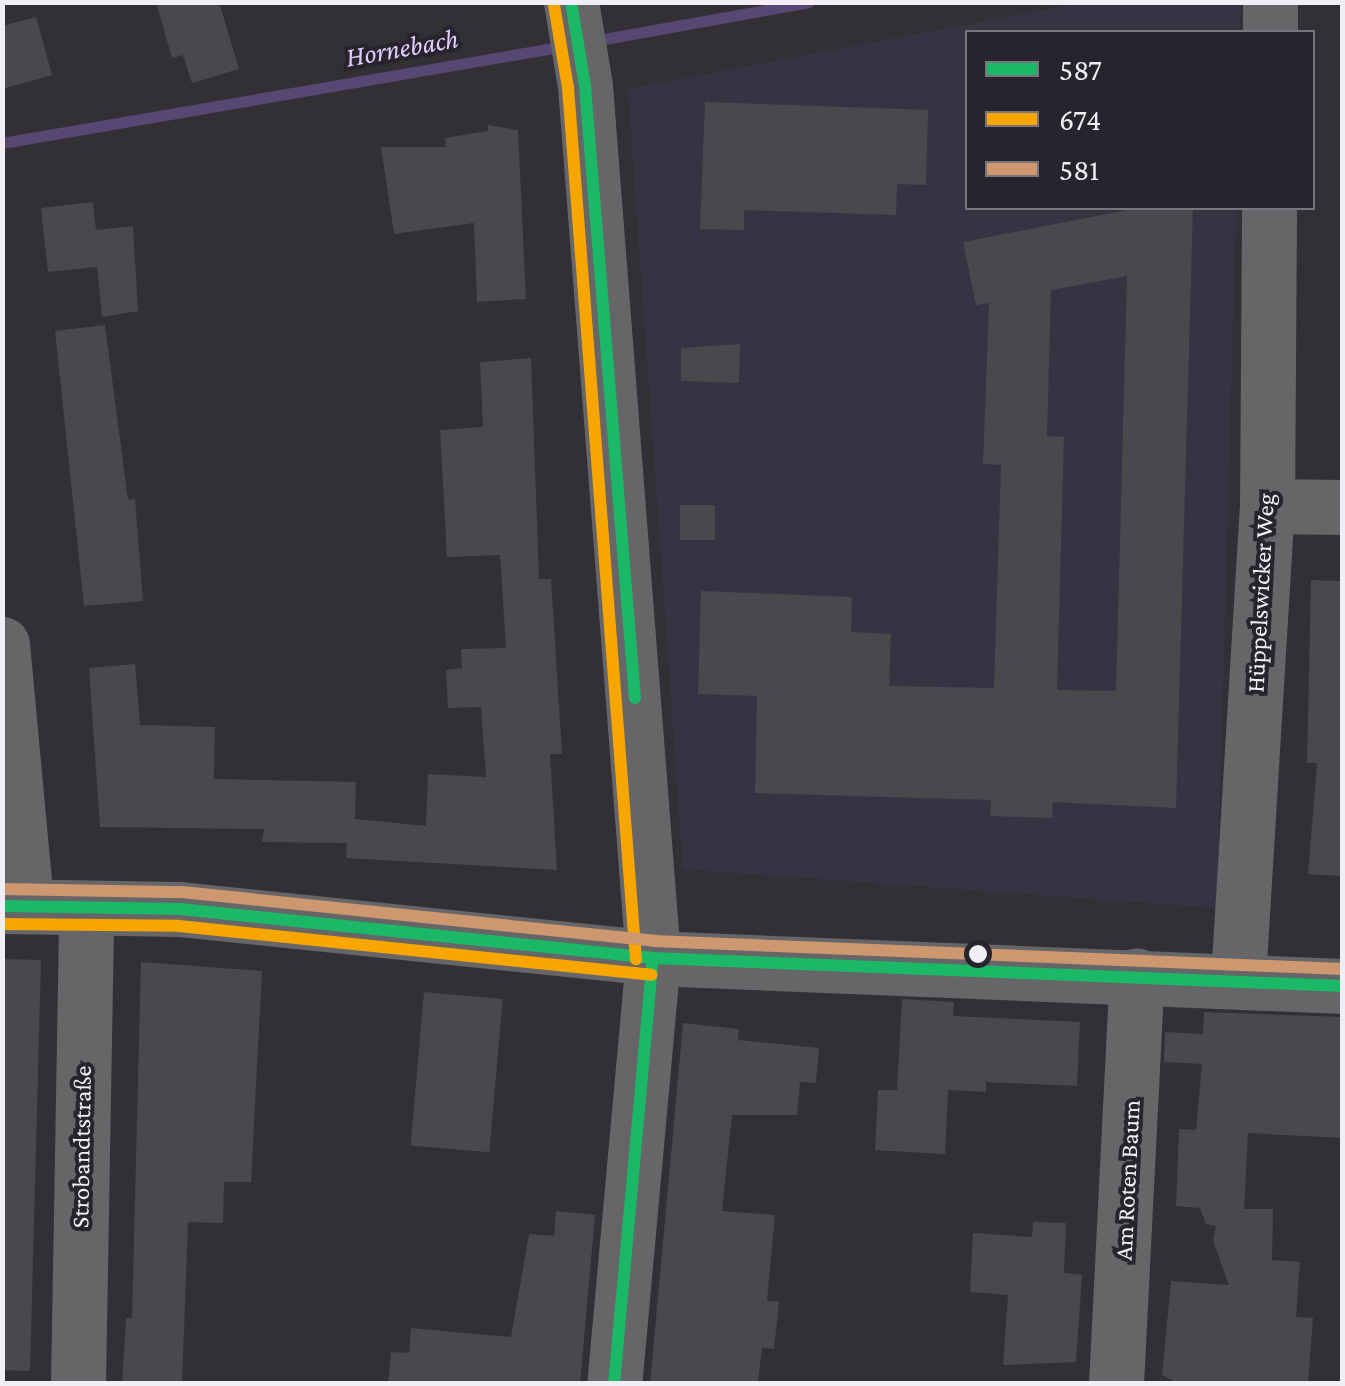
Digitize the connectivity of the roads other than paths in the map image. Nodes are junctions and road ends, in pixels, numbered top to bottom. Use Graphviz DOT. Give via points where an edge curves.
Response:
graph roads {
  1 [pos="1270,2"];
  2 [pos="572,8"];
  3 [pos="1270,30"];
  4 [pos="1269,210"];
  5 [pos="1267,506"];
  6 [pos="1342,507"];
  7 [pos="2,644"];
  8 [pos="14,906"];
  9 [pos="86,910"];
  10 [pos="654,958"];
  11 [pos="1137,976"];
  12 [pos="1238,978"];
  13 [pos="1342,986"];
  14 [pos="78,1384"];
  15 [pos="614,1384"];
  16 [pos="1116,1384"];
  1 -- 3 [label="street"];
  2 -- 10 [label="street" via="585,86"];
  4 -- 5 [label="street, Hüppelswicker Weg"];
  5 -- 6 [label="street"];
  5 -- 12 [label="street, Hüppelswicker Weg"];
  7 -- 8 [label="street"];
  8 -- 9 [label="street"];
  9 -- 10 [label="street" via="180,909"];
  9 -- 14 [label="street, Strobandtstraße"];
  10 -- 11 [label="street"];
  10 -- 15 [label="street"];
  11 -- 12 [label="street"];
  11 -- 16 [label="street, Am Roten Baum"];
  12 -- 13 [label="street"];
}
